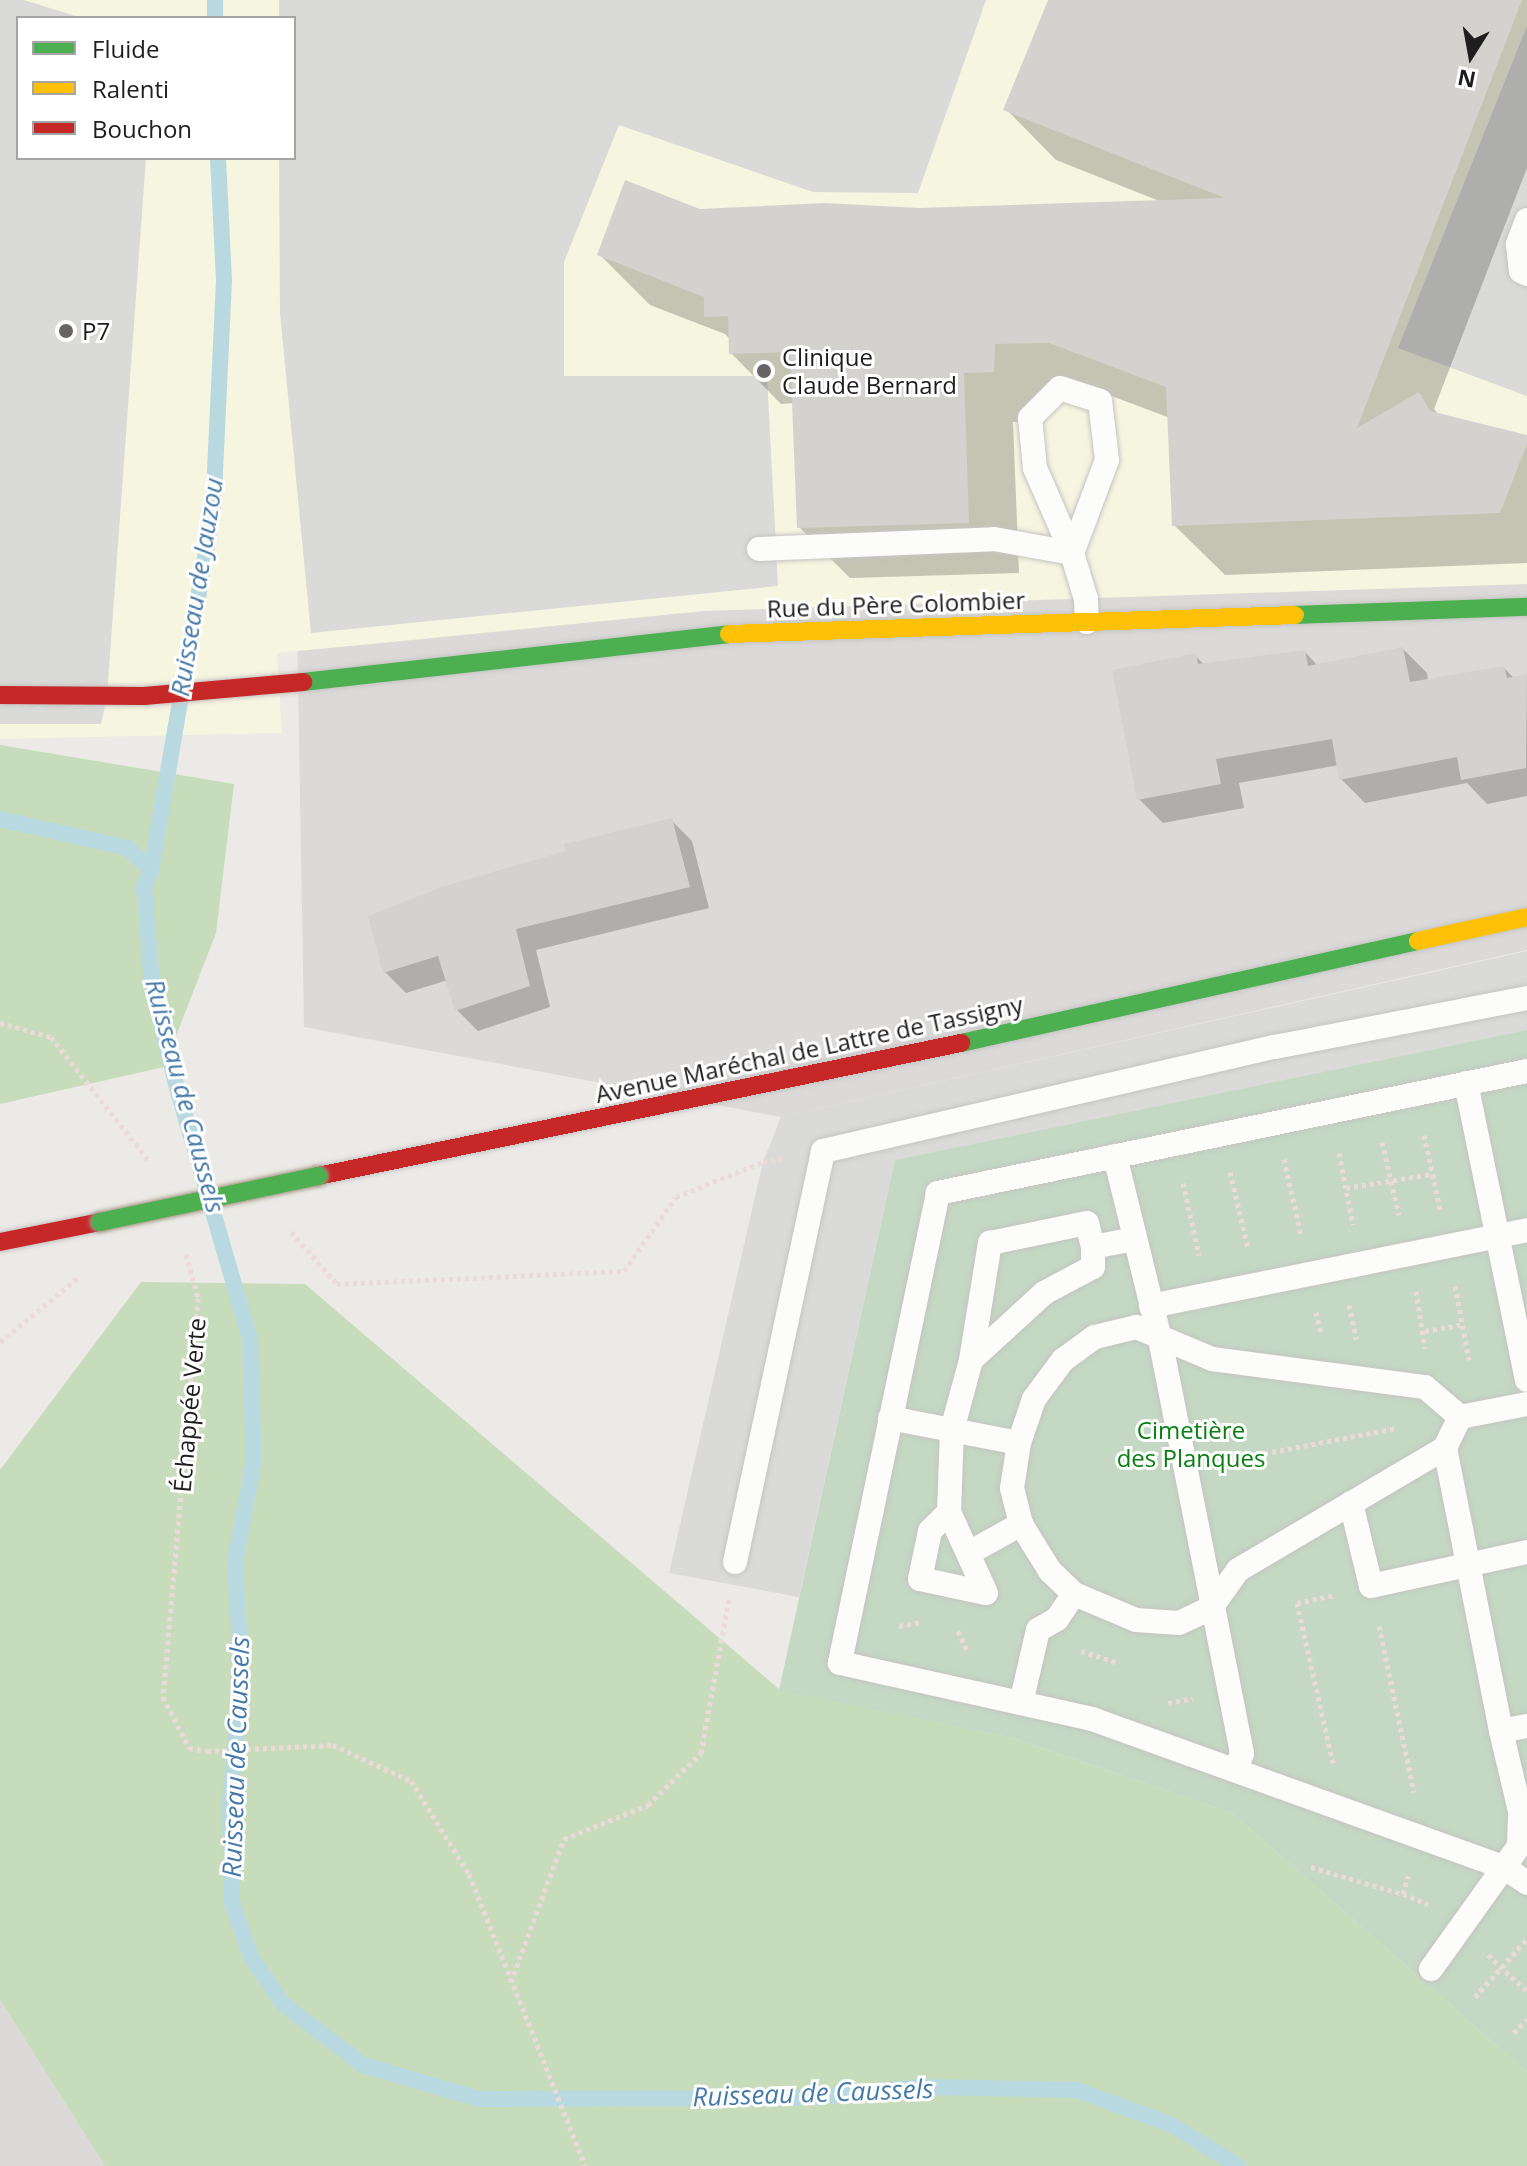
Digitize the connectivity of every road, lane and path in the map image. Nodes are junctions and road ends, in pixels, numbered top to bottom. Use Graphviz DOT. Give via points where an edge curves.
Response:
graph roads {
  1 [pos="1527,220"];
  2 [pos="1527,274"];
  3 [pos="759,549"];
  4 [pos="1072,553"];
  5 [pos="1527,607"];
  6 [pos="1087,622"];
  7 [pos="0,695"];
  8 [pos="1527,917"];
  9 [pos="1527,998"];
  10 [pos="0,1023"];
  11 [pos="1527,1071"];
  12 [pos="1466,1083"];
  13 [pos="1424,1135"];
  14 [pos="823,1151"];
  15 [pos="1339,1153"];
  16 [pos="1115,1156"];
  17 [pos="156,1170"];
  18 [pos="1219,1174"];
  19 [pos="1432,1174"];
  20 [pos="1195,1179"];
  21 [pos="1346,1188"];
  22 [pos="1442,1218"];
  23 [pos="100,1222"];
  24 [pos="0,1228"];
  25 [pos="290,1230"];
  26 [pos="1527,1230"];
  27 [pos="1355,1234"];
  28 [pos="1497,1236"];
  29 [pos="1134,1239"];
  30 [pos="182,1240"];
  31 [pos="0,1242"];
  32 [pos="1093,1247"];
  33 [pos="1225,1258"];
  34 [pos="85,1272"];
  35 [pos="1455,1286"];
  36 [pos="1230,1290"];
  37 [pos="1358,1301"];
  38 [pos="1151,1306"];
  39 [pos="1463,1324"];
  40 [pos="1425,1331"];
  41 [pos="1160,1339"];
  42 [pos="0,1342"];
  43 [pos="971,1360"];
  44 [pos="1469,1360"];
  45 [pos="1364,1379"];
  46 [pos="1527,1380"];
  47 [pos="1527,1404"];
  48 [pos="1460,1417"];
  49 [pos="890,1418"];
  50 [pos="952,1430"];
  51 [pos="1019,1443"];
  52 [pos="1445,1448"];
  53 [pos="1184,1470"];
  54 [pos="1351,1503"];
  55 [pos="949,1512"];
  56 [pos="1021,1524"];
  57 [pos="1527,1552"];
  58 [pos="969,1553"];
  59 [pos="735,1562"];
  60 [pos="1468,1565"];
  61 [pos="1371,1586"];
  62 [pos="1074,1594"];
  63 [pos="1211,1608"];
  64 [pos="1021,1703"];
  65 [pos="1527,1726"];
  66 [pos="1501,1731"];
  67 [pos="1236,1770"];
  68 [pos="1324,1802"];
  69 [pos="1418,1836"];
  70 [pos="1311,1867"];
  71 [pos="1505,1868"];
  72 [pos="1527,1883"];
  73 [pos="1527,1939"];
  74 [pos="1431,1969"];
  75 [pos="511,1983"];
  76 [pos="1475,1997"];
  77 [pos="1527,2019"];
  78 [pos="1514,2033"];
  79 [pos="585,2166"];
  1 -- 2 [label="lane" via="1518,244 1521,271"];
  3 -- 4 [label="lane" via="994,539"];
  4 -- 4 [label="lane" via="1107,460 1100,401 1060,388 1030,418 1035,468"];
  4 -- 6 [label="lane"];
  5 -- 6 [label="main road, Rue du Père Colombier"];
  6 -- 7 [label="main road, Rue du Père Colombier" via="708,635 269,686 144,696"];
  8 -- 23 [label="main road, Avenue Maréchal de Lattre de Tassigny, bridge" via="925,1051"];
  9 -- 14 [label="lane" via="1275,1047"];
  10 -- 17 [label="path" via="51,1037"];
  11 -- 12 [label="lane"];
  12 -- 16 [label="lane"];
  12 -- 28 [label="lane"];
  13 -- 19 [label="path"];
  14 -- 25 [label="path" via="763,1162 676,1197 624,1271 337,1284"];
  14 -- 59 [label="lane"];
  15 -- 21 [label="path"];
  16 -- 29 [label="lane"];
  16 -- 49 [label="lane" via="938,1193"];
  18 -- 33 [label="path" via="1230,1172 1249,1252"];
  19 -- 21 [label="path"];
  19 -- 22 [label="path"];
  20 -- 33 [label="path" via="1183,1181 1201,1263"];
  21 -- 27 [label="path"];
  23 -- 24 [label="main road"];
  23 -- 31 [label="main road"];
  26 -- 28 [label="lane"];
  28 -- 36 [label="lane"];
  28 -- 46 [label="lane"];
  29 -- 32 [label="lane"];
  29 -- 38 [label="lane"];
  30 -- 75 [label="path, Échappée Verte" via="198,1298 163,1697 189,1748 333,1745 411,1781 469,1874"];
  32 -- 43 [label="lane" via="1093,1267 1044,1293"];
  32 -- 43 [label="lane" via="1087,1223 990,1243"];
  33 -- 36 [label="path"];
  34 -- 42 [label="path"];
  35 -- 39 [label="path"];
  36 -- 38 [label="lane"];
  37 -- 45 [label="path" via="1349,1305"];
  38 -- 41 [label="lane"];
  39 -- 40 [label="path"];
  39 -- 44 [label="path"];
  41 -- 45 [label="lane" via="1212,1359"];
  41 -- 51 [label="lane" via="1136,1327 1095,1337 1063,1360 1034,1399"];
  41 -- 53 [label="lane"];
  43 -- 50 [label="lane"];
  45 -- 48 [label="lane" via="1425,1387"];
  47 -- 48 [label="lane"];
  48 -- 52 [label="lane"];
  48 -- 53 [label="path"];
  49 -- 50 [label="lane"];
  49 -- 64 [label="lane" via="840,1663"];
  50 -- 51 [label="lane"];
  50 -- 55 [label="lane"];
  51 -- 56 [label="lane" via="1012,1488"];
  52 -- 54 [label="lane"];
  52 -- 60 [label="lane"];
  53 -- 63 [label="lane"];
  54 -- 61 [label="lane"];
  54 -- 63 [label="lane" via="1238,1570"];
  55 -- 58 [label="lane"];
  55 -- 58 [label="lane" via="930,1531 920,1579 986,1593"];
  56 -- 58 [label="lane"];
  56 -- 62 [label="lane" via="1050,1571"];
  57 -- 60 [label="lane"];
  59 -- 75 [label="path" via="701,1753 648,1805 564,1839"];
  60 -- 61 [label="lane"];
  60 -- 66 [label="lane"];
  61 -- 68 [label="path" via="1297,1603 1333,1760"];
  61 -- 69 [label="path" via="1420,1819"];
  62 -- 63 [label="lane" via="1136,1620 1179,1623"];
  62 -- 64 [label="lane" via="1057,1619 1038,1630"];
  63 -- 67 [label="lane" via="1242,1753"];
  64 -- 67 [label="lane" via="1092,1719"];
  65 -- 66 [label="lane"];
  66 -- 71 [label="lane" via="1520,1811 1519,1846"];
  67 -- 68 [label="lane"];
  68 -- 69 [label="lane"];
  69 -- 70 [label="path" via="1403,1894"];
  69 -- 71 [label="lane"];
  71 -- 72 [label="lane"];
  71 -- 74 [label="lane"];
  73 -- 76 [label="path"];
  75 -- 79 [label="path"];
  77 -- 78 [label="path"];
}
